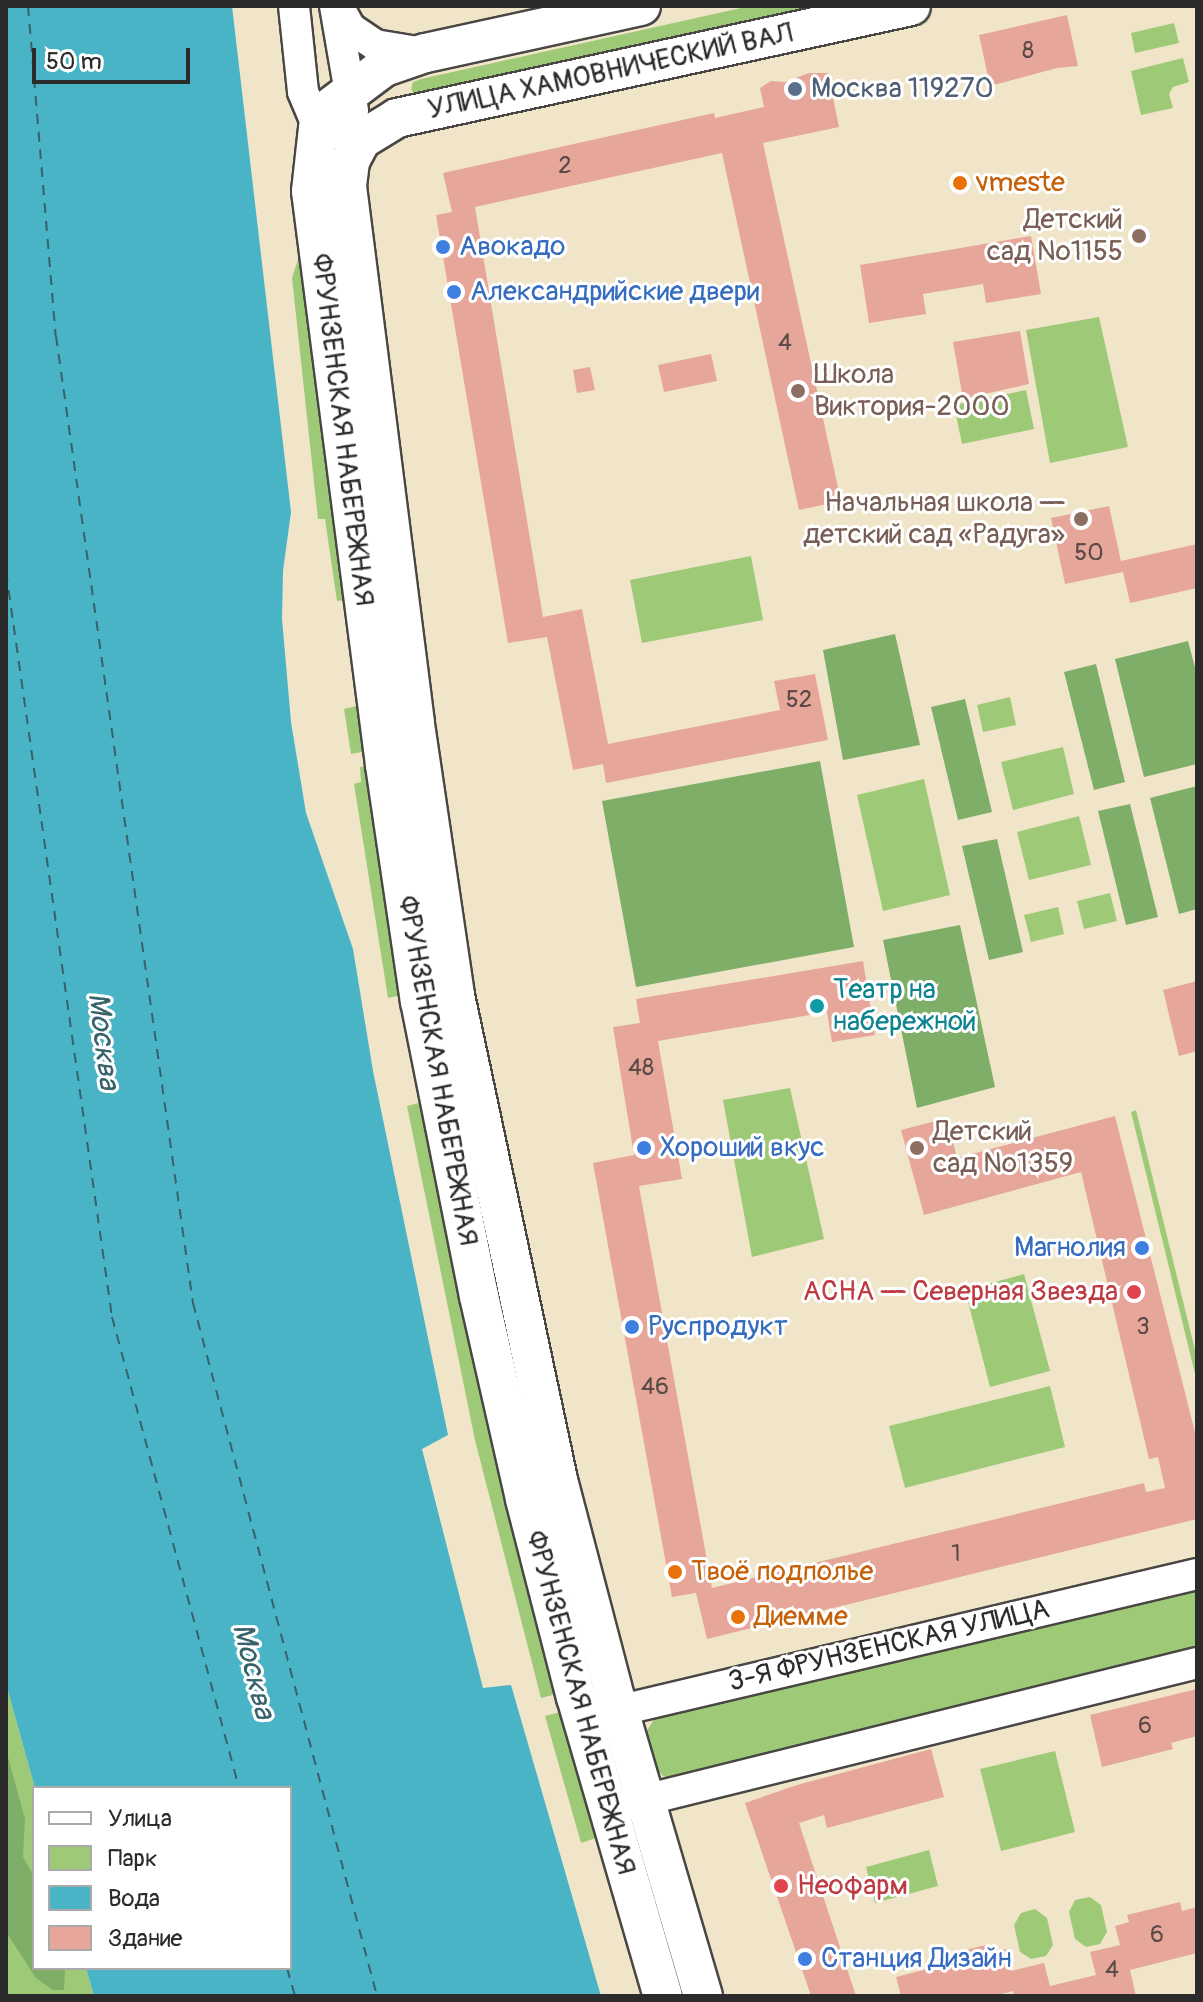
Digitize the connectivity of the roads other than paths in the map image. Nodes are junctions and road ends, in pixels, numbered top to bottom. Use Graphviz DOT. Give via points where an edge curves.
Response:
graph roads {
  1 [pos="294,6"];
  2 [pos="337,6"];
  3 [pos="641,6"];
  4 [pos="911,6"];
  5 [pos="425,53"];
  6 [pos="347,91"];
  7 [pos="318,128"];
  8 [pos="361,140"];
  9 [pos="1197,1574"];
  10 [pos="1197,1663"];
  11 [pos="619,1710"];
  12 [pos="582,1720"];
  13 [pos="644,1800"];
  14 [pos="607,1810"];
  15 [pos="663,1996"];
  16 [pos="703,1996"];
  1 -- 7 [label="street" via="303,92"];
  2 -- 5 [label="street, УЛИЦА ХАМОВНИЧЕСКИЙ ВАЛ" via="350,28 375,45"];
  2 -- 6 [label="street"];
  3 -- 5 [label="main road, УЛИЦА ХАМОВНИЧЕСКИЙ ВАЛ"];
  4 -- 8 [label="main road, УЛИЦА ХАМОВНИЧЕСКИЙ ВАЛ" via="397,118"];
  5 -- 6 [label="main road, УЛИЦА ХАМОВНИЧЕСКИЙ ВАЛ" via="384,67"];
  6 -- 7 [label="main road, УЛИЦА ХАМОВНИЧЕСКИЙ ВАЛ"];
  6 -- 8 [label="street"];
  7 -- 8 [label="street"];
  7 -- 12 [label="main road, ФРУНЗЕНСКАЯ НАБЕРЕЖНАЯ" via="311,191 420,1001 521,1483"];
  8 -- 11 [label="main road, ФРУНЗЕНСКАЯ НАБЕРЕЖНАЯ" via="350,161 347,186 455,995 558,1480"];
  9 -- 11 [label="street, 3-Я ФРУНЗЕНСКАЯ УЛИЦА"];
  10 -- 13 [label="street"];
  11 -- 12 [label="street, 3-Я ФРУНЗЕНСКАЯ УЛИЦА"];
  11 -- 13 [label="main road, ФРУНЗЕНСКАЯ НАБЕРЕЖНАЯ"];
  12 -- 14 [label="main road, ФРУНЗЕНСКАЯ НАБЕРЕЖНАЯ"];
  13 -- 14 [label="street"];
  13 -- 16 [label="main road, ФРУНЗЕНСКАЯ НАБЕРЕЖНАЯ"];
  14 -- 15 [label="main road, ФРУНЗЕНСКАЯ НАБЕРЕЖНАЯ"];
}
